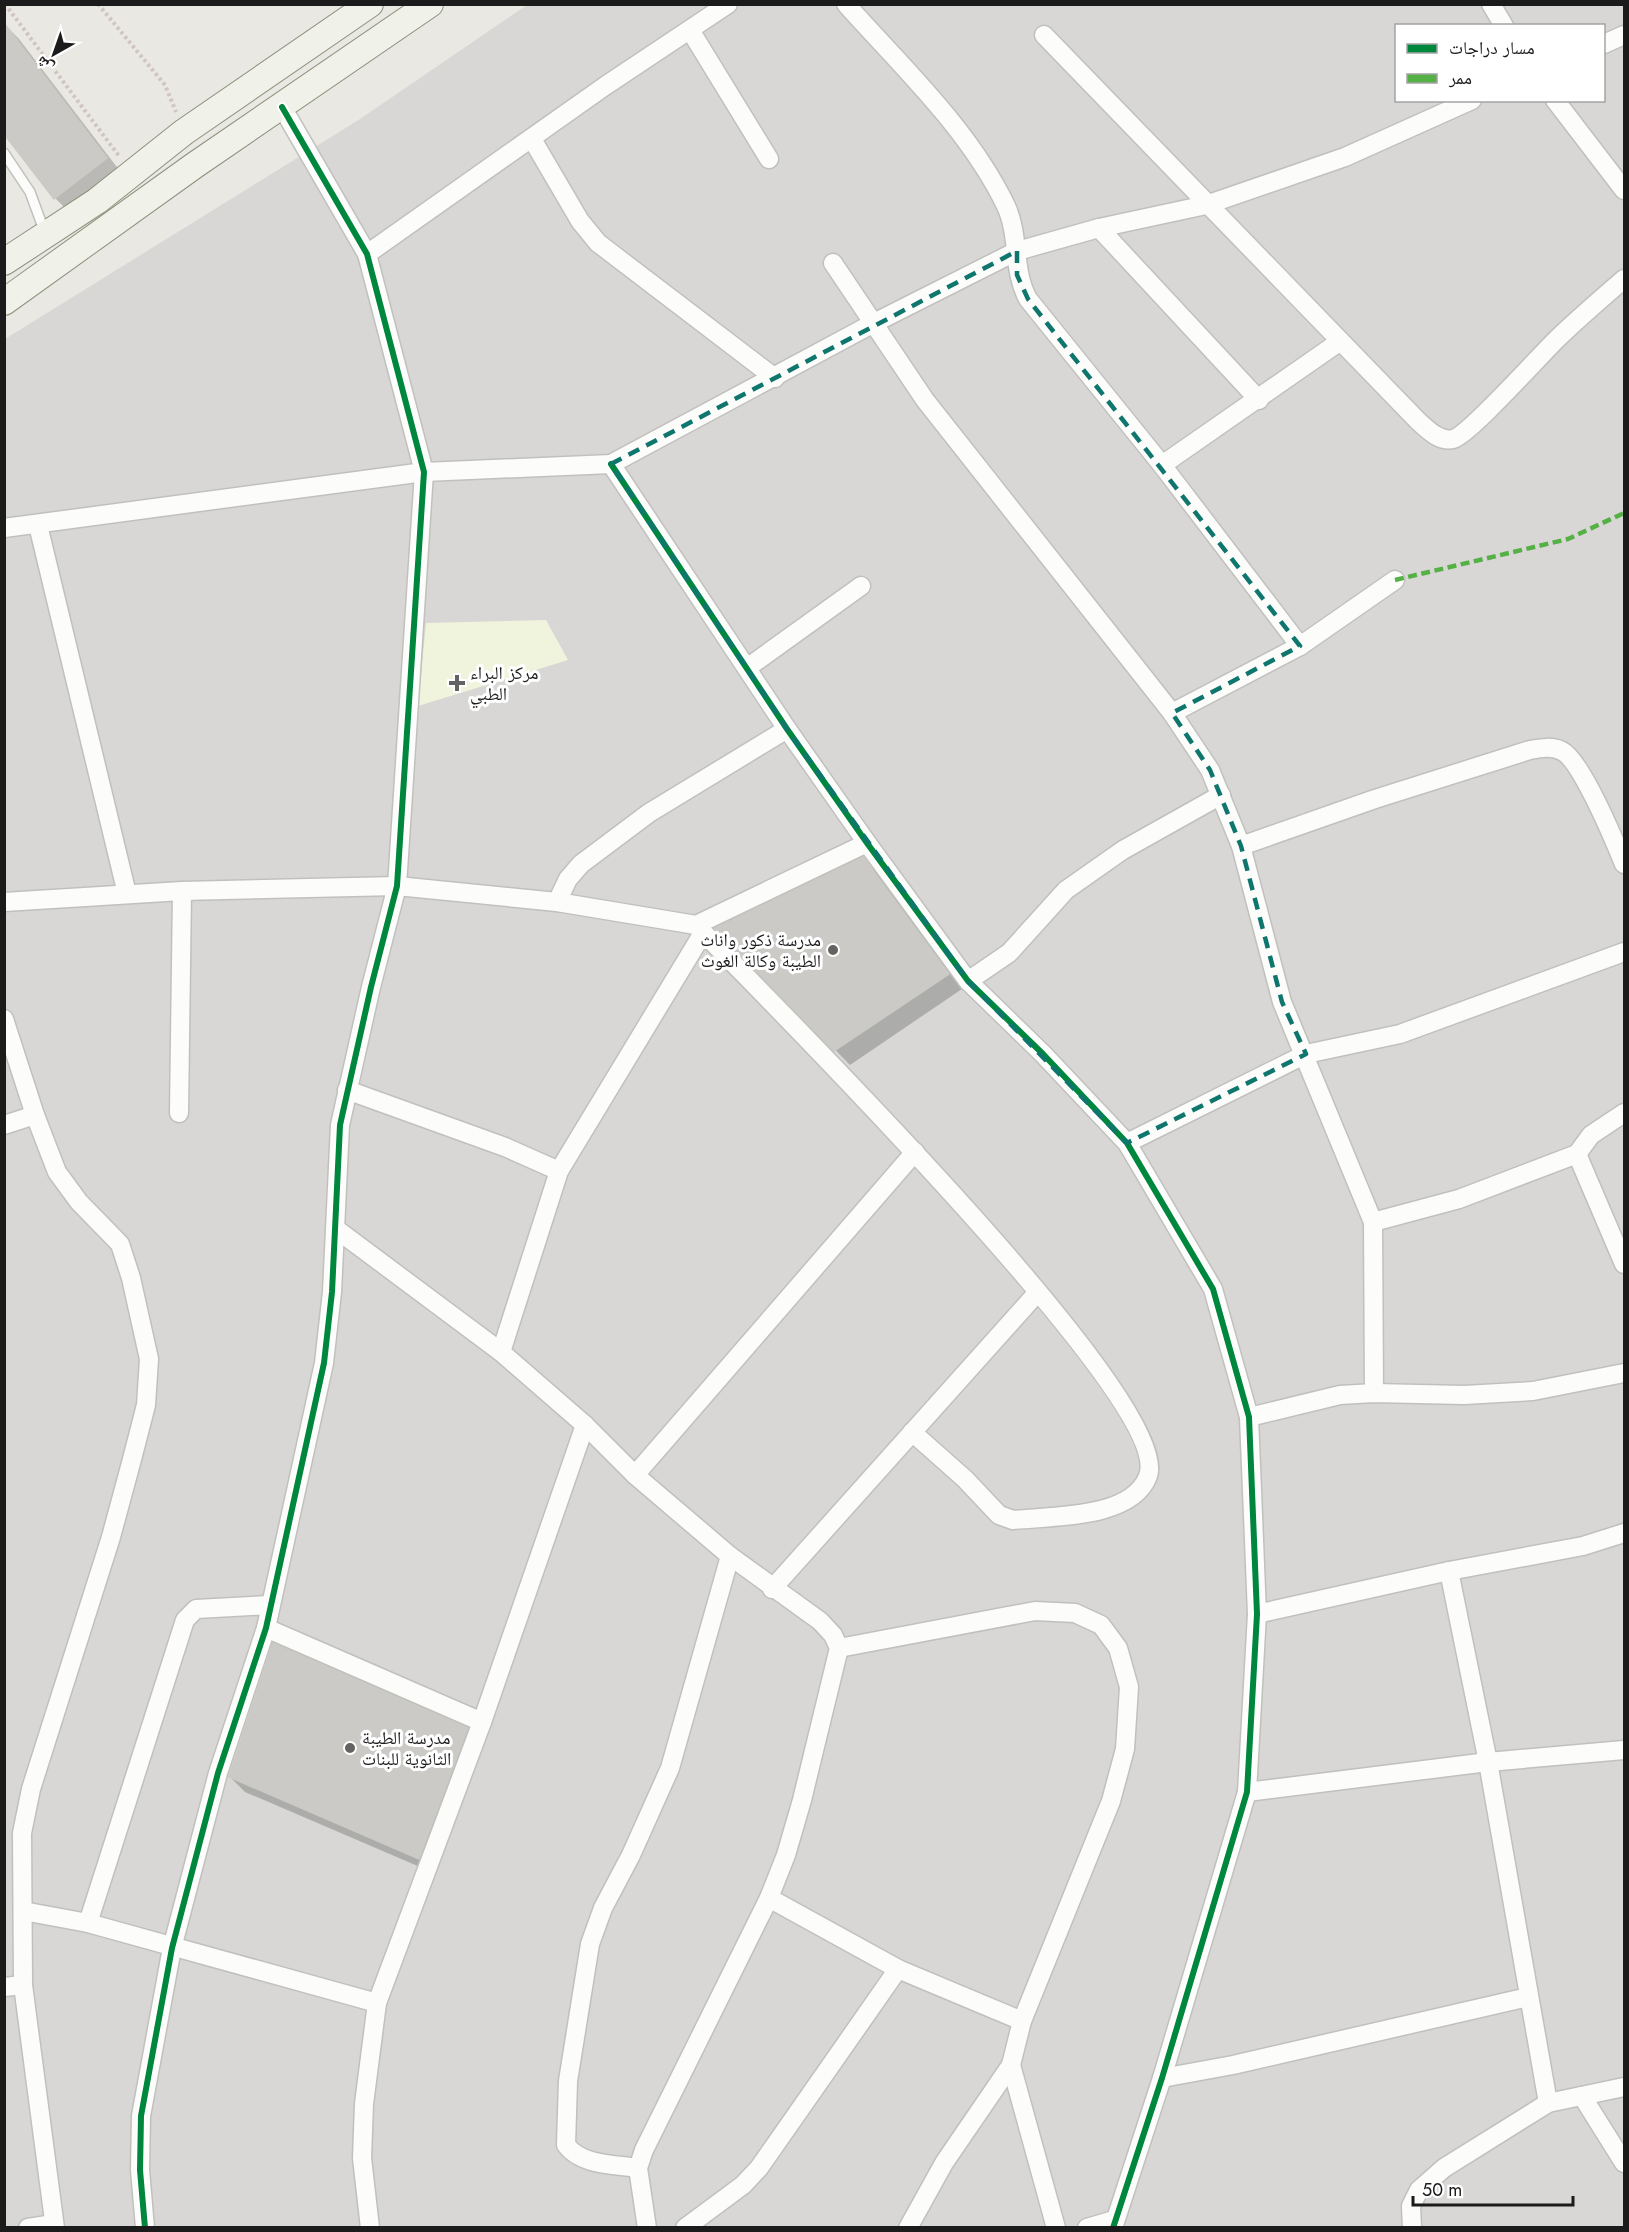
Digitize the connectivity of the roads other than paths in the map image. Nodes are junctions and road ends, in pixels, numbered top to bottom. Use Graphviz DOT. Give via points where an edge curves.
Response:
graph roads {
  1 [pos="370,4"];
  2 [pos="430,4"];
  3 [pos="728,4"];
  4 [pos="846,4"];
  5 [pos="1491,4"];
  6 [pos="1503,24"];
  7 [pos="690,30"];
  8 [pos="1044,35"];
  9 [pos="1624,35"];
  10 [pos="1605,44"];
  11 [pos="1468,102"];
  12 [pos="1557,102"];
  13 [pos="282,107"];
  14 [pos="532,139"];
  15 [pos="4,153"];
  16 [pos="769,159"];
  17 [pos="1624,190"];
  18 [pos="1206,205"];
  19 [pos="1099,228"];
  20 [pos="46,235"];
  21 [pos="1017,251"];
  22 [pos="368,254"];
  23 [pos="4,262"];
  24 [pos="832,263"];
  25 [pos="1624,279"];
  26 [pos="4,302"];
  27 [pos="872,324"];
  28 [pos="1339,342"];
  29 [pos="775,378"];
  30 [pos="1259,400"];
  31 [pos="611,464"];
  32 [pos="1162,465"];
  33 [pos="424,472"];
  34 [pos="38,525"];
  35 [pos="4,528"];
  36 [pos="1395,580"];
  37 [pos="861,586"];
  38 [pos="1300,646"];
  39 [pos="747,668"];
  40 [pos="1172,713"];
  41 [pos="787,729"];
  42 [pos="1221,795"];
  43 [pos="867,843"];
  44 [pos="1241,846"];
  45 [pos="1624,864"];
  46 [pos="397,885"];
  47 [pos="182,891"];
  48 [pos="127,894"];
  49 [pos="4,902"];
  50 [pos="557,902"];
  51 [pos="700,929"];
  52 [pos="1624,952"];
  53 [pos="968,981"];
  54 [pos="4,1019"];
  55 [pos="1306,1054"];
  56 [pos="347,1090"];
  57 [pos="179,1113"];
  58 [pos="1624,1113"];
  59 [pos="35,1115"];
  60 [pos="4,1125"];
  61 [pos="1127,1143"];
  62 [pos="915,1152"];
  63 [pos="1577,1154"];
  64 [pos="559,1171"];
  65 [pos="1373,1222"];
  66 [pos="336,1228"];
  67 [pos="1624,1264"];
  68 [pos="1037,1293"];
  69 [pos="501,1352"];
  70 [pos="1624,1373"];
  71 [pos="1374,1392"];
  72 [pos="1249,1417"];
  73 [pos="585,1425"];
  74 [pos="912,1432"];
  75 [pos="635,1474"];
  76 [pos="1624,1533"];
  77 [pos="730,1556"];
  78 [pos="1449,1571"];
  79 [pos="772,1589"];
  80 [pos="270,1605"];
  81 [pos="1257,1614"];
  82 [pos="266,1628"];
  83 [pos="839,1648"];
  84 [pos="482,1722"];
  85 [pos="1624,1750"];
  86 [pos="1488,1761"];
  87 [pos="1247,1792"];
  88 [pos="769,1898"];
  89 [pos="23,1911"];
  90 [pos="88,1923"];
  91 [pos="172,1948"];
  92 [pos="898,1969"];
  93 [pos="23,1985"];
  94 [pos="4,1987"];
  95 [pos="1528,1997"];
  96 [pos="377,2002"];
  97 [pos="1022,2021"];
  98 [pos="1011,2065"];
  99 [pos="1162,2078"];
  100 [pos="1624,2087"];
  101 [pos="1582,2096"];
  102 [pos="1548,2103"];
  103 [pos="1624,2163"];
  104 [pos="638,2168"];
  105 [pos="1114,2224"];
  106 [pos="55,2226"];
  107 [pos="28,2228"];
  108 [pos="146,2228"];
  109 [pos="370,2228"];
  110 [pos="647,2228"];
  111 [pos="685,2228"];
  112 [pos="908,2228"];
  113 [pos="1056,2228"];
  114 [pos="1087,2228"];
  115 [pos="1412,2228"];
  1 -- 20 [label="main road" via="184,132 97,201"];
  2 -- 13 [label="main road"];
  3 -- 7 [label="street"];
  4 -- 21 [label="street" via="921,87 983,167 1009,214"];
  5 -- 6 [label="street"];
  7 -- 14 [label="street"];
  7 -- 16 [label="street"];
  8 -- 18 [label="street"];
  9 -- 10 [label="street"];
  11 -- 18 [label="street" via="1345,157"];
  12 -- 17 [label="street"];
  13 -- 22 [label="street"];
  13 -- 26 [label="main road"];
  14 -- 22 [label="street"];
  14 -- 29 [label="street" via="580,221 598,243"];
  15 -- 20 [label="lane" via="30,192"];
  18 -- 19 [label="street"];
  18 -- 28 [label="street"];
  19 -- 21 [label="street"];
  19 -- 30 [label="street"];
  20 -- 23 [label="main road"];
  21 -- 27 [label="street"];
  21 -- 32 [label="street" via="1017,274 1028,299"];
  22 -- 33 [label="street"];
  24 -- 27 [label="street"];
  25 -- 28 [label="street" via="1455,439 1431,433"];
  27 -- 29 [label="street"];
  27 -- 40 [label="street" via="925,400"];
  28 -- 30 [label="street"];
  29 -- 31 [label="street"];
  30 -- 32 [label="street"];
  31 -- 33 [label="street"];
  31 -- 39 [label="street"];
  32 -- 38 [label="street"];
  33 -- 34 [label="street"];
  33 -- 46 [label="street"];
  34 -- 35 [label="street"];
  34 -- 48 [label="street"];
  36 -- 38 [label="street"];
  37 -- 39 [label="street"];
  38 -- 40 [label="street"];
  39 -- 41 [label="street"];
  40 -- 42 [label="street" via="1210,770"];
  41 -- 43 [label="street"];
  41 -- 50 [label="street" via="649,813 581,864"];
  42 -- 44 [label="street"];
  42 -- 53 [label="street" via="1123,850 1066,890 1009,953"];
  43 -- 51 [label="street"];
  43 -- 53 [label="street"];
  44 -- 45 [label="street" via="1530,750 1552,748 1562,750 1577,765"];
  44 -- 55 [label="street" via="1282,1002"];
  46 -- 47 [label="street"];
  46 -- 50 [label="street"];
  46 -- 56 [label="street"];
  47 -- 48 [label="street"];
  47 -- 57 [label="street"];
  48 -- 49 [label="street"];
  50 -- 51 [label="street"];
  51 -- 62 [label="street"];
  51 -- 64 [label="street"];
  52 -- 55 [label="street" via="1400,1034"];
  53 -- 61 [label="street"];
  54 -- 59 [label="street"];
  55 -- 61 [label="street"];
  55 -- 65 [label="street"];
  56 -- 64 [label="street"];
  56 -- 66 [label="street" via="338,1155"];
  58 -- 63 [label="street" via="1591,1135"];
  59 -- 60 [label="street"];
  59 -- 89 [label="street" via="62,1182 120,1244 141,1319 150,1378 111,1537 25,1815 21,1853"];
  61 -- 72 [label="street" via="1213,1289"];
  62 -- 68 [label="street"];
  62 -- 75 [label="street"];
  63 -- 65 [label="street" via="1459,1199"];
  63 -- 67 [label="street"];
  64 -- 69 [label="street"];
  65 -- 71 [label="street"];
  66 -- 69 [label="street"];
  66 -- 80 [label="street" via="324,1362"];
  68 -- 74 [label="street"];
  68 -- 74 [label="street" via="1117,1394 1135,1426 1149,1456 1149,1474 1139,1491 1126,1503 1102,1509 1013,1520 999,1515 966,1479"];
  69 -- 73 [label="street"];
  70 -- 71 [label="street" via="1533,1391 1464,1395"];
  71 -- 72 [label="street" via="1340,1395"];
  72 -- 81 [label="street"];
  73 -- 75 [label="street"];
  73 -- 84 [label="street"];
  74 -- 79 [label="street"];
  75 -- 77 [label="street"];
  76 -- 78 [label="street" via="1583,1546"];
  77 -- 79 [label="street"];
  77 -- 104 [label="street" via="670,1768 603,1908 590,1944 576,2024 568,2081 566,2145 588,2160"];
  78 -- 81 [label="street"];
  78 -- 86 [label="street"];
  79 -- 83 [label="street" via="820,1621"];
  80 -- 82 [label="street"];
  80 -- 90 [label="street" via="196,1609 184,1620"];
  81 -- 87 [label="street"];
  82 -- 84 [label="street"];
  82 -- 91 [label="street" via="218,1773"];
  83 -- 88 [label="street" via="802,1800"];
  83 -- 97 [label="street" via="1035,1611 1075,1613 1101,1625 1118,1648 1129,1687 1125,1749 1088,1864"];
  84 -- 96 [label="street"];
  85 -- 86 [label="street"];
  86 -- 87 [label="street"];
  86 -- 95 [label="street"];
  87 -- 99 [label="street"];
  88 -- 92 [label="street"];
  88 -- 104 [label="street" via="650,2136"];
  89 -- 90 [label="street"];
  89 -- 93 [label="street"];
  90 -- 91 [label="street"];
  91 -- 96 [label="street"];
  91 -- 108 [label="street" via="141,2116 140,2170"];
  92 -- 97 [label="street"];
  92 -- 111 [label="street" via="759,2168 743,2185"];
  93 -- 94 [label="street"];
  93 -- 106 [label="street"];
  95 -- 99 [label="street"];
  95 -- 102 [label="street"];
  96 -- 109 [label="street" via="362,2158"];
  97 -- 98 [label="street"];
  98 -- 112 [label="street" via="944,2163"];
  98 -- 113 [label="street"];
  99 -- 105 [label="street"];
  100 -- 101 [label="street"];
  101 -- 102 [label="street"];
  101 -- 103 [label="street"];
  102 -- 115 [label="street" via="1428,2179 1411,2206"];
  104 -- 110 [label="street"];
  105 -- 114 [label="street"];
  106 -- 107 [label="street"];
}
